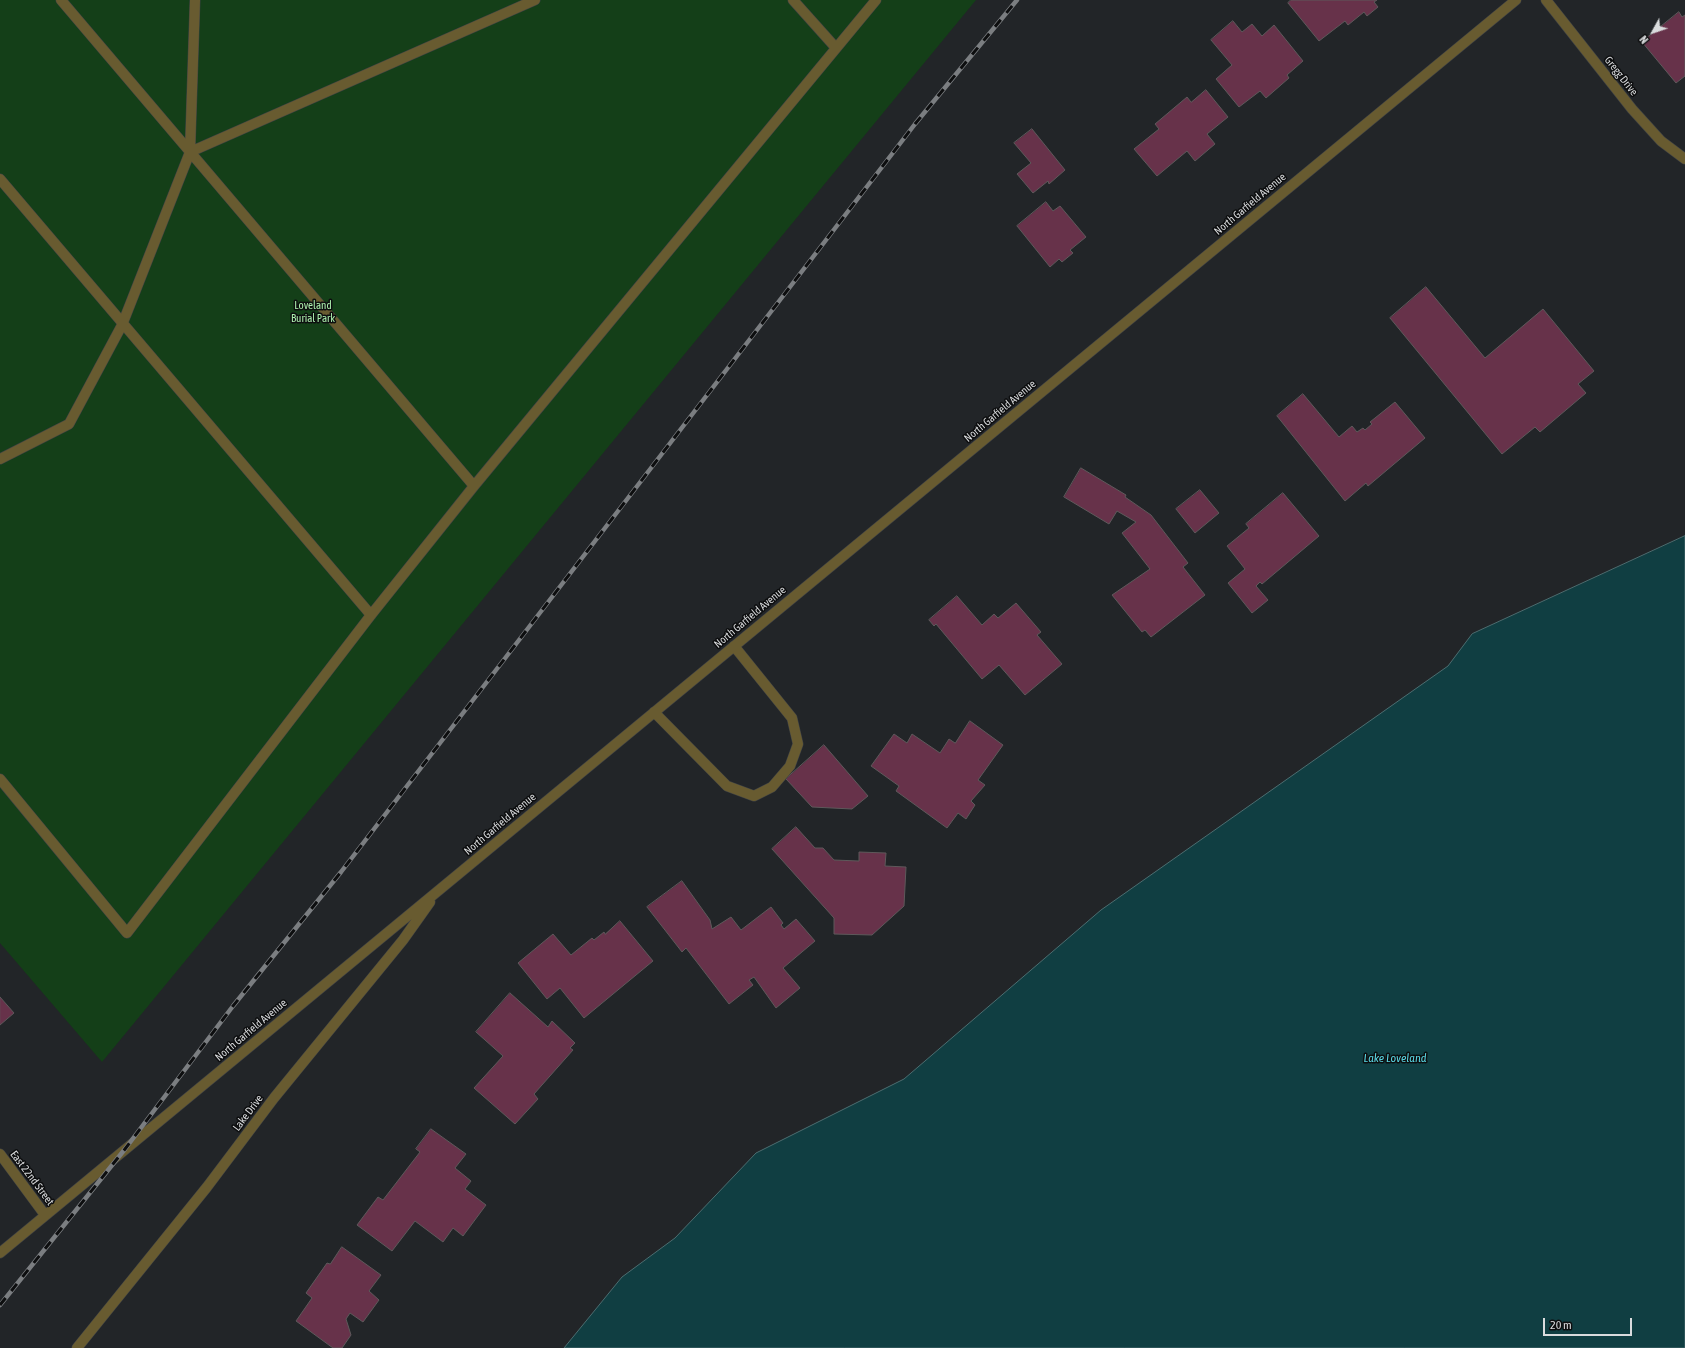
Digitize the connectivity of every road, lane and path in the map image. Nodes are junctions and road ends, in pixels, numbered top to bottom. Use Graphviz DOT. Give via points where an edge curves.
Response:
graph roads {
  1 [pos="61,0"];
  2 [pos="195,0"];
  3 [pos="535,0"];
  4 [pos="793,0"];
  5 [pos="876,0"];
  6 [pos="1516,0"];
  7 [pos="1546,0"];
  8 [pos="836,48"];
  9 [pos="190,152"];
  10 [pos="1685,159"];
  11 [pos="0,179"];
  12 [pos="122,324"];
  13 [pos="0,459"];
  14 [pos="474,486"];
  15 [pos="371,615"];
  16 [pos="734,646"];
  17 [pos="654,712"];
  18 [pos="0,779"];
  19 [pos="437,892"];
  20 [pos="0,1154"];
  21 [pos="45,1215"];
  22 [pos="0,1253"];
  23 [pos="77,1348"];
  1 -- 9 [label="street"];
  2 -- 9 [label="street"];
  3 -- 9 [label="street"];
  4 -- 8 [label="street"];
  5 -- 8 [label="street"];
  6 -- 16 [label="street, North Garfield Avenue"];
  7 -- 10 [label="street, Gregg Drive" via="1632,108 1661,141"];
  8 -- 14 [label="street"];
  9 -- 12 [label="street"];
  9 -- 14 [label="street"];
  11 -- 12 [label="street"];
  12 -- 13 [label="street" via="69,424"];
  12 -- 15 [label="street"];
  14 -- 15 [label="street"];
  15 -- 18 [label="street" via="127,933"];
  16 -- 17 [label="street, North Garfield Avenue"];
  16 -- 17 [label="street" via="792,718 798,744 790,766 772,787 754,796 727,786"];
  17 -- 19 [label="street, North Garfield Avenue"];
  19 -- 21 [label="street, North Garfield Avenue"];
  19 -- 23 [label="street, Lake Drive" via="403,940 274,1098 207,1187"];
  20 -- 21 [label="street, East 22nd Street"];
  21 -- 22 [label="street, North Garfield Avenue"];
}
